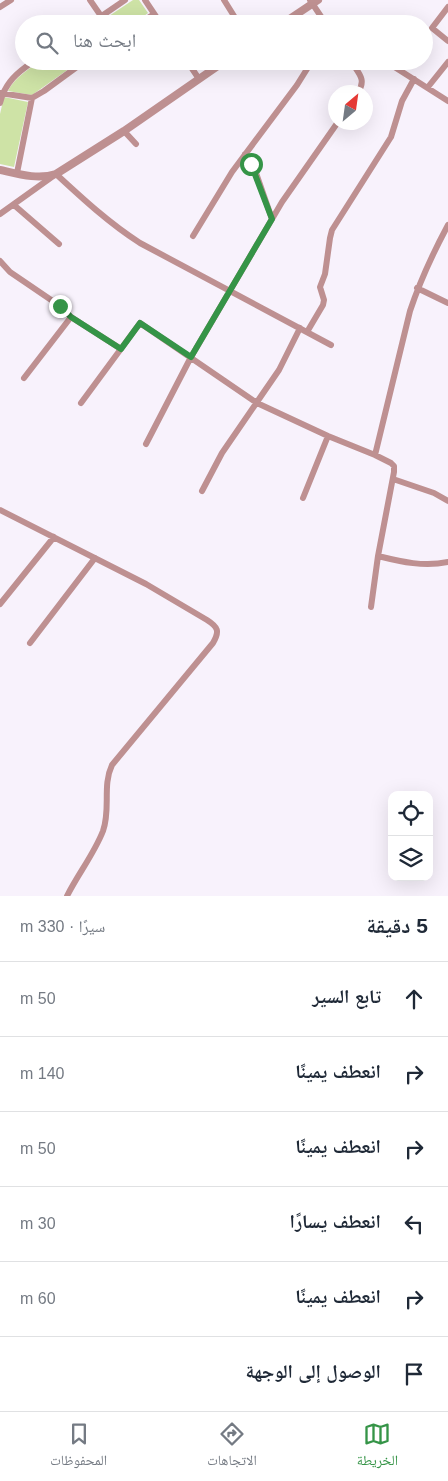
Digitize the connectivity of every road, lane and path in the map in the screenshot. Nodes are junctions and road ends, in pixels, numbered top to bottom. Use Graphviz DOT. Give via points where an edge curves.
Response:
graph roads {
  1 [pos="11,0"];
  2 [pos="90,0"];
  3 [pos="125,0"];
  4 [pos="145,0"];
  5 [pos="224,0"];
  6 [pos="314,1"];
  7 [pos="448,6"];
  8 [pos="0,7"];
  9 [pos="154,14"];
  10 [pos="100,15"];
  11 [pos="102,15"];
  12 [pos="233,15"];
  13 [pos="295,15"];
  14 [pos="321,15"];
  15 [pos="433,27"];
  16 [pos="433,29"];
  17 [pos="448,41"];
  18 [pos="448,62"];
  19 [pos="22,70"];
  20 [pos="73,70"];
  21 [pos="193,70"];
  22 [pos="212,70"];
  23 [pos="306,70"];
  24 [pos="356,70"];
  25 [pos="399,70"];
  26 [pos="199,79"];
  27 [pos="414,80"];
  28 [pos="362,85"];
  29 [pos="428,87"];
  30 [pos="1,94"];
  31 [pos="32,98"];
  32 [pos="448,101"];
  33 [pos="0,103"];
  34 [pos="332,130"];
  35 [pos="124,131"];
  36 [pos="136,144"];
  37 [pos="245,154"];
  38 [pos="0,170"];
  39 [pos="17,173"];
  40 [pos="56,174"];
  41 [pos="14,205"];
  42 [pos="0,214"];
  43 [pos="272,219"];
  44 [pos="448,225"];
  45 [pos="193,236"];
  46 [pos="59,244"];
  47 [pos="0,261"];
  48 [pos="418,288"];
  49 [pos="230,290"];
  50 [pos="448,303"];
  51 [pos="71,317"];
  52 [pos="300,328"];
  53 [pos="307,332"];
  54 [pos="331,345"];
  55 [pos="121,349"];
  56 [pos="191,357"];
  57 [pos="24,378"];
  58 [pos="81,403"];
  59 [pos="257,403"];
  60 [pos="328,436"];
  61 [pos="146,444"];
  62 [pos="375,454"];
  63 [pos="393,479"];
  64 [pos="202,491"];
  65 [pos="303,498"];
  66 [pos="448,501"];
  67 [pos="0,510"];
  68 [pos="54,537"];
  69 [pos="378,556"];
  70 [pos="95,558"];
  71 [pos="448,562"];
  72 [pos="0,604"];
  73 [pos="371,607"];
  74 [pos="30,643"];
  75 [pos="66,896"];
  1 -- 8 [label="street"];
  2 -- 10 [label="street"];
  3 -- 11 [label="street"];
  4 -- 9 [label="street"];
  5 -- 12 [label="street"];
  6 -- 13 [label="street"];
  6 -- 14 [label="street"];
  7 -- 15 [label="street"];
  16 -- 17 [label="street"];
  18 -- 29 [label="street"];
  19 -- 30 [label="street"];
  20 -- 31 [label="street"];
  21 -- 26 [label="street"];
  22 -- 26 [label="street"];
  23 -- 37 [label="street"];
  24 -- 28 [label="street"];
  25 -- 27 [label="street"];
  26 -- 35 [label="street"];
  27 -- 29 [label="street"];
  27 -- 53 [label="street" via="402,101 391,137 332,230 320,287 324,305"];
  29 -- 32 [label="street"];
  30 -- 31 [label="street"];
  30 -- 33 [label="street"];
  31 -- 39 [label="street"];
  34 -- 43 [label="street"];
  35 -- 36 [label="street"];
  35 -- 40 [label="street"];
  37 -- 43 [label="street" via="256,173"];
  37 -- 45 [label="street"];
  38 -- 39 [label="street"];
  39 -- 40 [label="street" via="43,177"];
  40 -- 41 [label="street"];
  40 -- 49 [label="street" via="124,233"];
  41 -- 42 [label="street"];
  41 -- 46 [label="street"];
  43 -- 49 [label="street"];
  44 -- 48 [label="street"];
  47 -- 51 [label="street"];
  48 -- 50 [label="street"];
  48 -- 62 [label="street"];
  49 -- 52 [label="street"];
  49 -- 56 [label="street"];
  51 -- 55 [label="street"];
  51 -- 57 [label="street"];
  52 -- 53 [label="street"];
  52 -- 59 [label="street" via="279,370"];
  53 -- 54 [label="street"];
  55 -- 56 [label="street" via="140,323"];
  55 -- 58 [label="street"];
  56 -- 59 [label="street"];
  56 -- 61 [label="street"];
  59 -- 60 [label="street"];
  59 -- 64 [label="street" via="222,453"];
  60 -- 62 [label="street"];
  60 -- 65 [label="street"];
  62 -- 63 [label="street" via="394,466"];
  63 -- 66 [label="street"];
  63 -- 69 [label="street"];
  67 -- 68 [label="street"];
  68 -- 70 [label="street"];
  68 -- 72 [label="street"];
  69 -- 71 [label="street" via="411,564"];
  69 -- 73 [label="street"];
  70 -- 74 [label="street"];
  70 -- 75 [label="street" via="146,584 214,624 218,630 217,636 112,765 107,780 103,830"];
}
